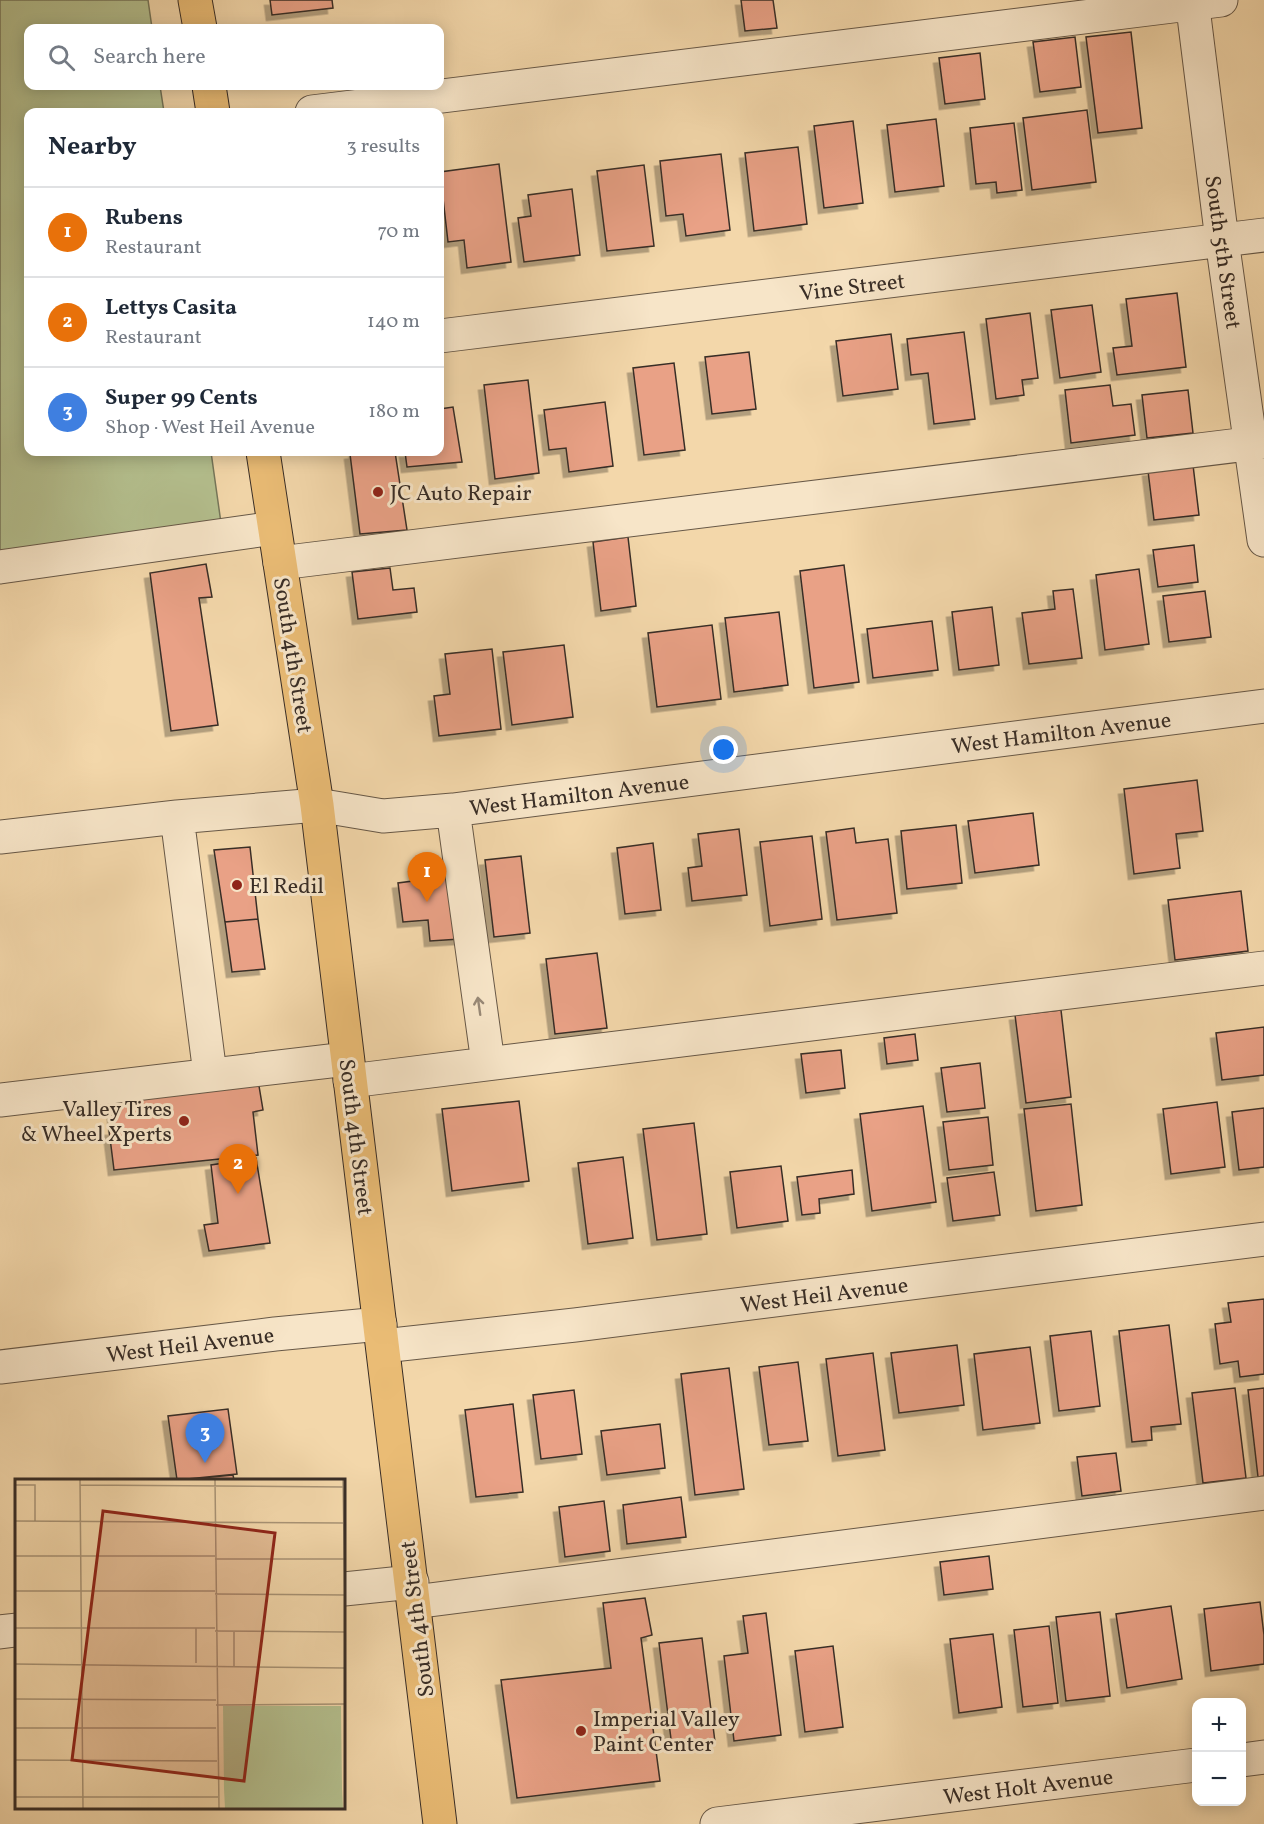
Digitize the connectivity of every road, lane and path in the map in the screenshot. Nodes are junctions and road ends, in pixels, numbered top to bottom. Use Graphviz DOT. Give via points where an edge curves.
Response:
graph roads {
  1 [pos="195,0"];
  2 [pos="1202,1"];
  3 [pos="199,24"];
  4 [pos="210,90"];
  5 [pos="212,108"];
  6 [pos="344,108"];
  7 [pos="1264,235"];
  8 [pos="1222,240"];
  9 [pos="444,336"];
  10 [pos="1257,443"];
  11 [pos="264,456"];
  12 [pos="274,528"];
  13 [pos="1264,540"];
  14 [pos="279,562"];
  15 [pos="0,567"];
  16 [pos="1264,706"];
  17 [pos="317,804"];
  18 [pos="453,810"];
  19 [pos="177,817"];
  20 [pos="0,837"];
  21 [pos="1264,968"];
  22 [pos="488,1064"];
  23 [pos="348,1070"];
  24 [pos="210,1074"];
  25 [pos="0,1100"];
  26 [pos="1264,1239"];
  27 [pos="382,1335"];
  28 [pos="0,1367"];
  29 [pos="1264,1493"];
  30 [pos="345,1589"];
  31 [pos="413,1592"];
  32 [pos="15,1630"];
  33 [pos="0,1632"];
  34 [pos="1264,1757"];
  35 [pos="1246,1759"];
  36 [pos="1192,1766"];
  37 [pos="441,1824"];
  38 [pos="717,1824"];
  1 -- 3 [label="main road"];
  2 -- 6 [label="street"];
  2 -- 8 [label="street, South 5th Street"];
  4 -- 5 [label="main road"];
  7 -- 8 [label="street, Vine Street"];
  8 -- 9 [label="street, Vine Street"];
  8 -- 10 [label="street, South 5th Street"];
  10 -- 13 [label="street, South 5th Street"];
  10 -- 14 [label="street"];
  11 -- 12 [label="main road, South 4th Street"];
  12 -- 14 [label="main road, South 4th Street"];
  12 -- 15 [label="street"];
  14 -- 17 [label="main road, South 4th Street"];
  16 -- 18 [label="street, West Hamilton Avenue"];
  17 -- 18 [label="street, West Hamilton Avenue" via="383,816"];
  17 -- 19 [label="street, West Hamilton Avenue"];
  17 -- 23 [label="main road, South 4th Street"];
  22 -- 18 [label="street, one-way"];
  19 -- 20 [label="street, West Hamilton Avenue"];
  19 -- 24 [label="street"];
  21 -- 22 [label="street"];
  22 -- 23 [label="street"];
  23 -- 24 [label="street"];
  23 -- 27 [label="main road, South 4th Street"];
  24 -- 25 [label="street"];
  26 -- 27 [label="street, West Heil Avenue" via="599,1322"];
  27 -- 28 [label="street, West Heil Avenue" via="275,1334"];
  27 -- 31 [label="main road, South 4th Street"];
  29 -- 31 [label="street"];
  30 -- 31 [label="street"];
  31 -- 37 [label="main road, South 4th Street"];
  32 -- 33 [label="street"];
  34 -- 35 [label="street"];
  36 -- 38 [label="street, West Holt Avenue"];
}
